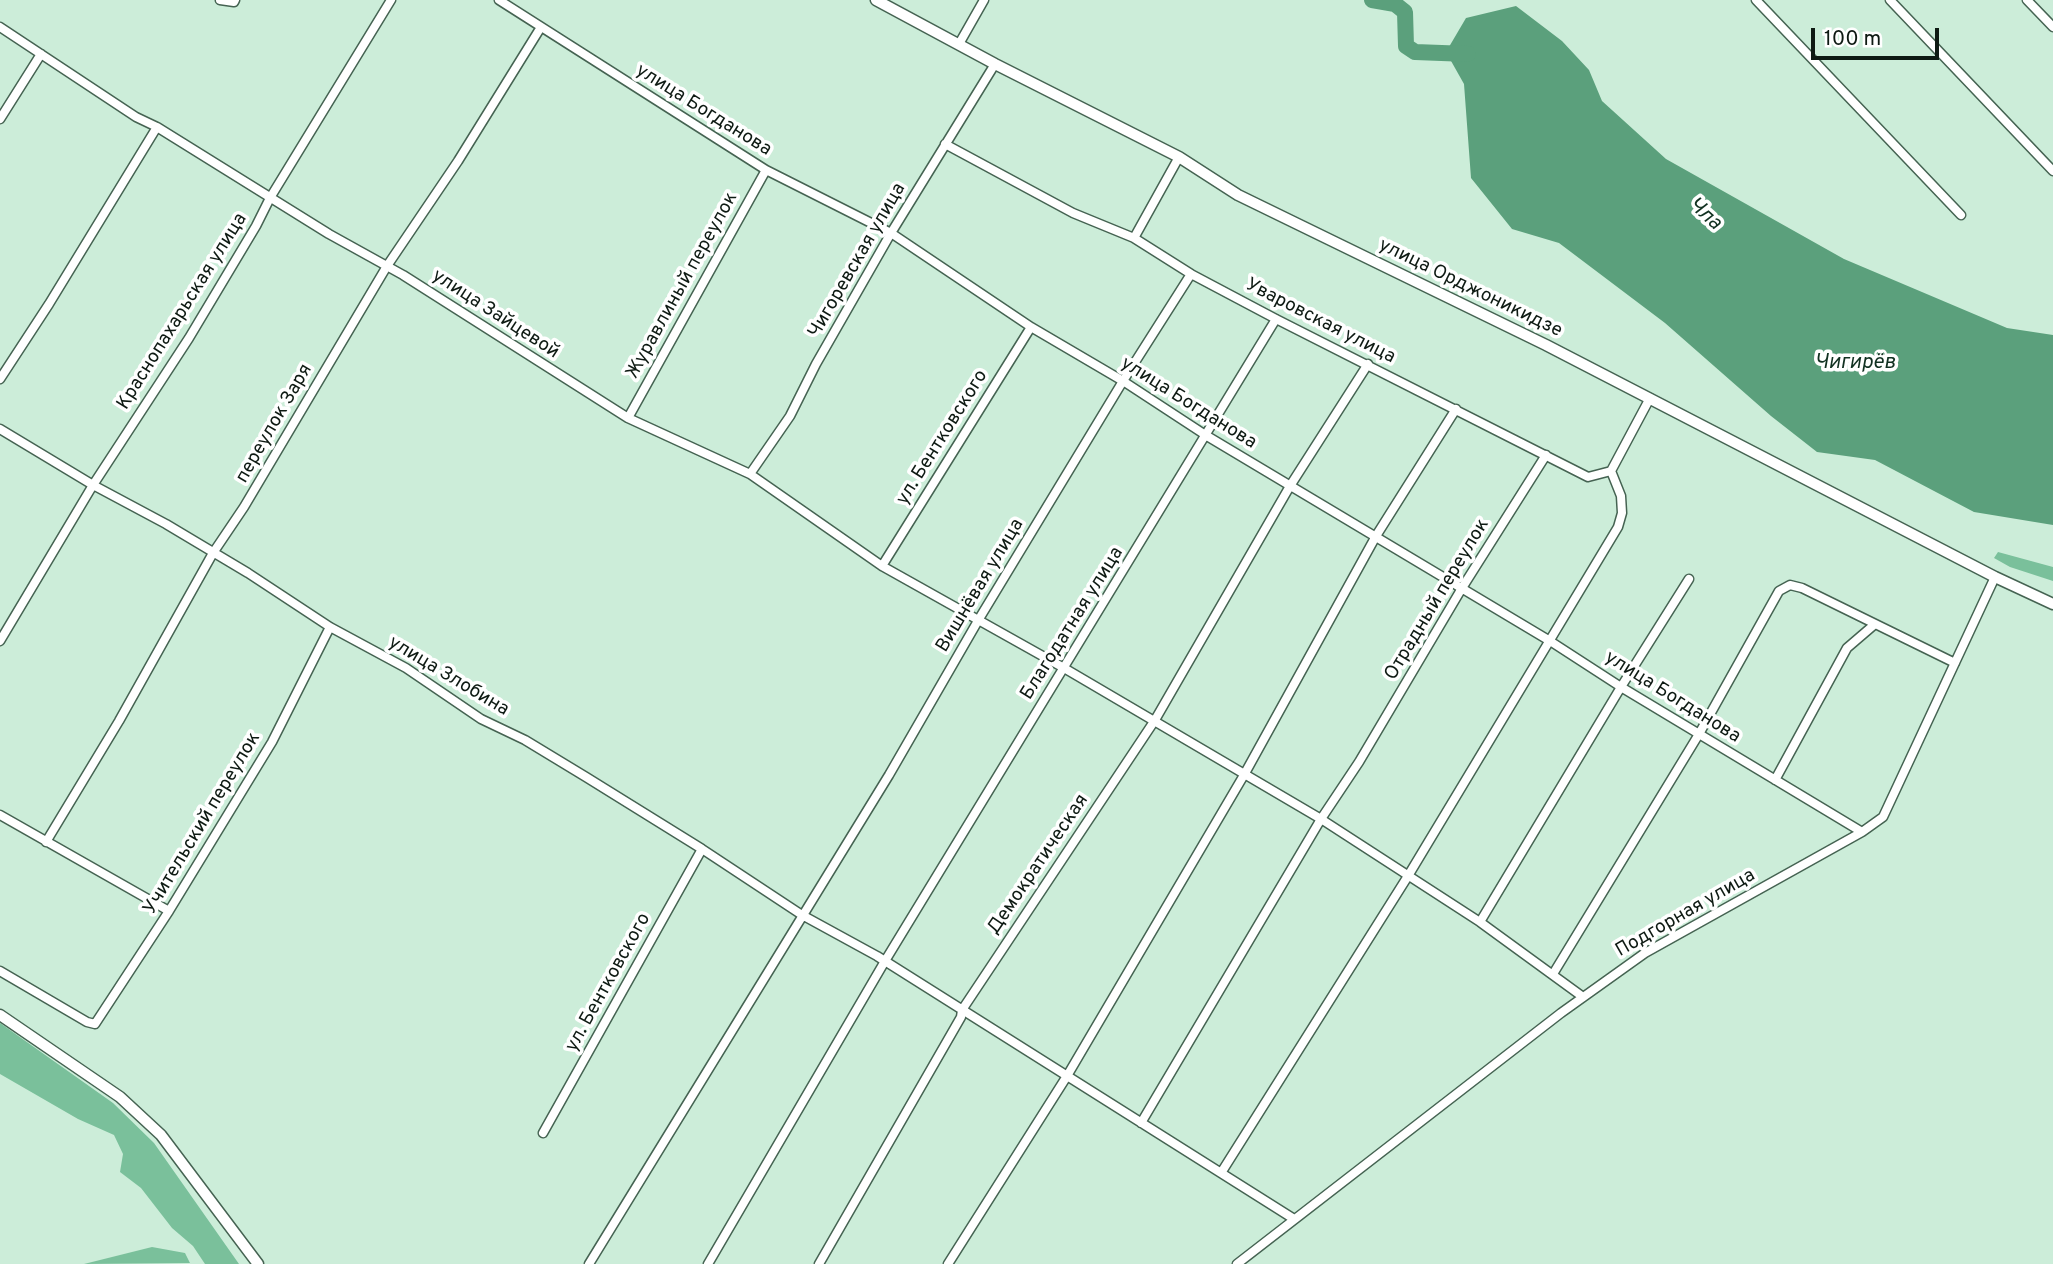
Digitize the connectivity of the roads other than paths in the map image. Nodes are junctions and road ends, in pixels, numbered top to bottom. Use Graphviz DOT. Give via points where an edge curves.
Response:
graph roads {
  1 [pos="220,0"];
  2 [pos="235,0"];
  3 [pos="391,0"];
  4 [pos="499,0"];
  5 [pos="984,0"];
  6 [pos="1756,0"];
  7 [pos="1890,0"];
  8 [pos="2027,0"];
  9 [pos="878,1"];
  10 [pos="0,27"];
  11 [pos="541,27"];
  12 [pos="2053,27"];
  13 [pos="959,44"];
  14 [pos="41,54"];
  15 [pos="995,64"];
  16 [pos="0,119"];
  17 [pos="157,127"];
  18 [pos="945,144"];
  19 [pos="1178,157"];
  20 [pos="766,170"];
  21 [pos="2053,171"];
  22 [pos="270,198"];
  23 [pos="1961,215"];
  24 [pos="891,233"];
  25 [pos="1135,238"];
  26 [pos="387,266"];
  27 [pos="1191,274"];
  28 [pos="1276,319"];
  29 [pos="1031,327"];
  30 [pos="1368,364"];
  31 [pos="0,379"];
  32 [pos="1123,381"];
  33 [pos="1650,398"];
  34 [pos="1456,409"];
  35 [pos="628,418"];
  36 [pos="0,429"];
  37 [pos="1207,436"];
  38 [pos="1546,455"];
  39 [pos="1611,471"];
  40 [pos="750,474"];
  41 [pos="93,485"];
  42 [pos="1290,486"];
  43 [pos="1376,536"];
  44 [pos="213,553"];
  45 [pos="882,566"];
  46 [pos="1995,577"];
  47 [pos="1689,579"];
  48 [pos="1462,588"];
  49 [pos="2053,604"];
  50 [pos="979,619"];
  51 [pos="1875,624"];
  52 [pos="330,627"];
  53 [pos="0,641"];
  54 [pos="1550,641"];
  55 [pos="1955,663"];
  56 [pos="1064,668"];
  57 [pos="1621,687"];
  58 [pos="1155,720"];
  59 [pos="1699,734"];
  60 [pos="1244,775"];
  61 [pos="1775,780"];
  62 [pos="0,815"];
  63 [pos="1321,819"];
  64 [pos="1862,832"];
  65 [pos="46,842"];
  66 [pos="702,849"];
  67 [pos="1408,876"];
  68 [pos="169,911"];
  69 [pos="802,915"];
  70 [pos="1480,922"];
  71 [pos="885,961"];
  72 [pos="0,971"];
  73 [pos="1553,974"];
  74 [pos="1583,997"];
  75 [pos="962,1010"];
  76 [pos="0,1015"];
  77 [pos="1067,1076"];
  78 [pos="1141,1123"];
  79 [pos="542,1133"];
  80 [pos="1221,1173"];
  81 [pos="1294,1219"];
  82 [pos="258,1264"];
  83 [pos="589,1264"];
  84 [pos="709,1264"];
  85 [pos="819,1264"];
  86 [pos="948,1264"];
  87 [pos="1237,1264"];
  1 -- 2 [label="street"];
  3 -- 22 [label="street, Краснопахарьская улица"];
  4 -- 11 [label="street, улица Богданова"];
  5 -- 13 [label="street"];
  6 -- 23 [label="street"];
  7 -- 21 [label="street"];
  8 -- 12 [label="street"];
  9 -- 13 [label="street, улица Орджоникидзе"];
  10 -- 14 [label="street, улица Зайцевой"];
  11 -- 20 [label="street, улица Богданова"];
  11 -- 26 [label="street, переулок Заря"];
  13 -- 15 [label="street, улица Орджоникидзе"];
  14 -- 16 [label="street"];
  14 -- 17 [label="street, улица Зайцевой"];
  15 -- 18 [label="street, Чигоревская улица"];
  15 -- 19 [label="street, улица Орджоникидзе"];
  17 -- 22 [label="street, улица Зайцевой"];
  17 -- 31 [label="street"];
  18 -- 24 [label="street, Чигоревская улица"];
  18 -- 25 [label="street, Уваровская улица" via="1073,213"];
  19 -- 25 [label="street"];
  19 -- 33 [label="street, улица Орджоникидзе" via="1238,195"];
  20 -- 24 [label="street, улица Богданова"];
  20 -- 35 [label="street, Журавлиный переулок"];
  22 -- 26 [label="street, улица Зайцевой"];
  22 -- 41 [label="street, Краснопахарьская улица" via="189,338"];
  24 -- 29 [label="street, улица Богданова"];
  24 -- 40 [label="street, Чигоревская улица" via="790,416"];
  25 -- 27 [label="street, Уваровская улица"];
  26 -- 35 [label="street, улица Зайцевой"];
  26 -- 44 [label="street, переулок Заря"];
  27 -- 28 [label="street, Уваровская улица"];
  27 -- 32 [label="street, Вишнёвая улица"];
  28 -- 30 [label="street, Уваровская улица"];
  28 -- 37 [label="street, Благодатная улица"];
  29 -- 32 [label="street, улица Богданова"];
  29 -- 45 [label="street, ул. Бентковского"];
  30 -- 34 [label="street, Уваровская улица"];
  30 -- 42 [label="street, Демократическая"];
  32 -- 37 [label="street, улица Богданова"];
  32 -- 50 [label="street, Вишнёвая улица"];
  33 -- 39 [label="street"];
  33 -- 46 [label="street, улица Орджоникидзе"];
  34 -- 38 [label="street, Уваровская улица"];
  34 -- 43 [label="street"];
  35 -- 40 [label="street, улица Зайцевой"];
  36 -- 41 [label="street, улица Злобина"];
  37 -- 42 [label="street, улица Богданова"];
  37 -- 56 [label="street, Благодатная улица"];
  38 -- 39 [label="street, Уваровская улица" via="1588,477"];
  38 -- 48 [label="street, Отрадный переулок"];
  39 -- 54 [label="street" via="1621,496 1618,527"];
  40 -- 45 [label="street, улица Зайцевой"];
  41 -- 44 [label="street, улица Злобина"];
  41 -- 53 [label="street, Краснопахарьская улица"];
  42 -- 43 [label="street, улица Богданова"];
  42 -- 58 [label="street, Демократическая"];
  43 -- 48 [label="street, улица Богданова"];
  43 -- 60 [label="street"];
  44 -- 52 [label="street, улица Злобина"];
  44 -- 65 [label="street, переулок Заря" via="120,722"];
  45 -- 50 [label="street, улица Зайцевой"];
  46 -- 49 [label="street, улица Орджоникидзе"];
  46 -- 55 [label="street, Подгорная улица"];
  47 -- 57 [label="street"];
  48 -- 54 [label="street, улица Богданова"];
  48 -- 63 [label="street, Отрадный переулок"];
  50 -- 56 [label="street, улица Зайцевой"];
  50 -- 69 [label="street, Вишнёвая улица"];
  51 -- 55 [label="street"];
  51 -- 59 [label="street" via="1802,588 1790,585 1779,591"];
  51 -- 61 [label="street" via="1847,648"];
  52 -- 66 [label="street, улица Злобина" via="406,668 481,719 526,740"];
  52 -- 68 [label="street, Учительский переулок" via="272,741"];
  54 -- 57 [label="street, улица Богданова"];
  54 -- 67 [label="street"];
  55 -- 64 [label="street, Подгорная улица" via="1883,817"];
  56 -- 58 [label="street, улица Зайцевой"];
  56 -- 71 [label="street, Благодатная улица"];
  57 -- 59 [label="street, улица Богданова"];
  57 -- 70 [label="street"];
  58 -- 60 [label="street, улица Зайцевой"];
  58 -- 75 [label="street, Демократическая"];
  59 -- 61 [label="street, улица Богданова"];
  59 -- 73 [label="street"];
  60 -- 63 [label="street, улица Зайцевой"];
  60 -- 77 [label="street"];
  61 -- 64 [label="street, улица Богданова"];
  62 -- 65 [label="street"];
  63 -- 67 [label="street, улица Зайцевой"];
  63 -- 78 [label="street, Отрадный переулок"];
  64 -- 74 [label="street, Подгорная улица" via="1645,953"];
  65 -- 68 [label="street"];
  66 -- 69 [label="street, улица Злобина"];
  66 -- 79 [label="street, ул. Бентковского"];
  67 -- 70 [label="street, улица Зайцевой"];
  67 -- 80 [label="street"];
  68 -- 72 [label="street, Учительский переулок" via="95,1024"];
  69 -- 71 [label="street, улица Злобина"];
  69 -- 83 [label="street, Вишнёвая улица"];
  70 -- 73 [label="street, улица Зайцевой"];
  71 -- 75 [label="street, улица Злобина"];
  71 -- 84 [label="street, Благодатная улица"];
  73 -- 74 [label="street, улица Зайцевой"];
  74 -- 81 [label="street, Подгорная улица"];
  75 -- 77 [label="street, улица Злобина"];
  75 -- 85 [label="street, Демократическая"];
  76 -- 82 [label="street" via="120,1097 161,1135"];
  77 -- 78 [label="street, улица Злобина"];
  77 -- 86 [label="street"];
  78 -- 80 [label="street, улица Злобина"];
  80 -- 81 [label="street, улица Злобина"];
  81 -- 87 [label="street, Подгорная улица"];
}
